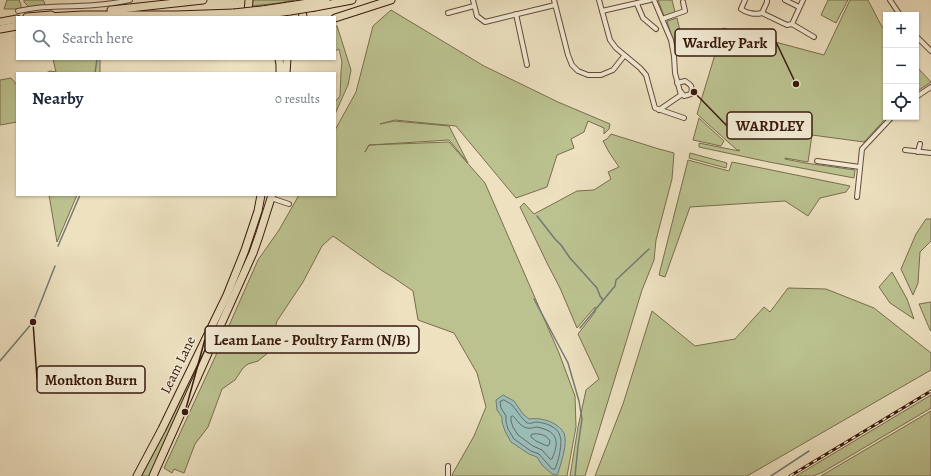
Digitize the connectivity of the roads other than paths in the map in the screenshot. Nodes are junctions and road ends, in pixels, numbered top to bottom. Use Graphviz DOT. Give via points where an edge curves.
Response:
graph roads {
  1 [pos="130,0"];
  2 [pos="203,0"];
  3 [pos="249,0"];
  4 [pos="301,0"];
  5 [pos="326,0"];
  6 [pos="350,0"];
  7 [pos="391,0"];
  8 [pos="473,0"];
  9 [pos="600,0"];
  10 [pos="650,0"];
  11 [pos="654,0"];
  12 [pos="745,0"];
  13 [pos="767,0"];
  14 [pos="784,0"];
  15 [pos="803,0"];
  16 [pos="890,0"];
  17 [pos="554,2"];
  18 [pos="682,2"];
  19 [pos="637,4"];
  20 [pos="315,5"];
  21 [pos="474,6"];
  22 [pos="799,7"];
  23 [pos="18,11"];
  24 [pos="262,12"];
  25 [pos="448,12"];
  26 [pos="602,12"];
  27 [pos="898,12"];
  28 [pos="762,13"];
  29 [pos="516,14"];
  30 [pos="37,16"];
  31 [pos="65,16"];
  32 [pos="245,16"];
  33 [pos="249,16"];
  34 [pos="303,16"];
  35 [pos="336,18"];
  36 [pos="662,19"];
  37 [pos="16,20"];
  38 [pos="0,22"];
  39 [pos="792,24"];
  40 [pos="16,26"];
  41 [pos="16,29"];
  42 [pos="656,29"];
  43 [pos="0,30"];
  44 [pos="814,37"];
  45 [pos="919,39"];
  46 [pos="931,51"];
  47 [pos="624,56"];
  48 [pos="279,60"];
  49 [pos="288,60"];
  50 [pos="527,66"];
  51 [pos="280,72"];
  52 [pos="286,72"];
  53 [pos="678,83"];
  54 [pos="931,87"];
  55 [pos="680,92"];
  56 [pos="919,95"];
  57 [pos="659,110"];
  58 [pos="684,118"];
  59 [pos="889,120"];
  60 [pos="920,144"];
  61 [pos="905,150"];
  62 [pos="918,152"];
  63 [pos="931,153"];
  64 [pos="817,161"];
  65 [pos="860,167"];
  66 [pos="261,196"];
  67 [pos="271,196"];
  68 [pos="857,197"];
  69 [pos="289,204"];
  70 [pos="448,466"];
  71 [pos="137,476"];
  72 [pos="153,476"];
  73 [pos="448,476"];
  1 -- 23 [label="street"];
  2 -- 30 [label="highway"];
  3 -- 33 [label="highway"];
  4 -- 34 [label="highway"];
  5 -- 20 [label="highway"];
  6 -- 20 [label="highway"];
  7 -- 35 [label="highway"];
  8 -- 21 [label="street"];
  9 -- 26 [label="street"];
  10 -- 19 [label="street"];
  11 -- 36 [label="street"];
  12 -- 28 [label="street" via="741,9 745,12"];
  13 -- 28 [label="street"];
  14 -- 22 [label="street"];
  15 -- 22 [label="street"];
  16 -- 27 [label="street"];
  17 -- 29 [label="street"];
  17 -- 47 [label="street" via="568,55 578,71 588,75 601,75 613,70"];
  18 -- 36 [label="street" via="685,11"];
  19 -- 26 [label="street"];
  19 -- 42 [label="street" via="643,18"];
  20 -- 24 [label="highway, bridge"];
  21 -- 25 [label="street"];
  21 -- 29 [label="street" via="477,16 485,22"];
  22 -- 39 [label="street"];
  24 -- 31 [label="highway, bridge"];
  24 -- 32 [label="highway, bridge"];
  26 -- 47 [label="street" via="610,40"];
  28 -- 39 [label="street" via="784,24"];
  29 -- 50 [label="street"];
  36 -- 53 [label="street" via="671,40"];
  37 -- 38 [label="highway"];
  39 -- 44 [label="street"];
  40 -- 43 [label="highway"];
  41 -- 43 [label="highway"];
  45 -- 46 [label="street"];
  47 -- 57 [label="street" via="646,75 655,108"];
  48 -- 51 [label="highway"];
  49 -- 52 [label="highway"];
  53 -- 55 [label="street"];
  53 -- 55 [label="street" via="685,81 692,89 691,94 684,96"];
  54 -- 56 [label="street"];
  55 -- 57 [label="street" via="681,95"];
  57 -- 58 [label="street"];
  59 -- 65 [label="street" via="862,149"];
  60 -- 62 [label="street"];
  61 -- 62 [label="street"];
  62 -- 63 [label="street"];
  64 -- 65 [label="street"];
  65 -- 68 [label="street"];
  66 -- 71 [label="highway, Leam Lane" via="245,250 227,296"];
  67 -- 69 [label="street"];
  67 -- 72 [label="highway, Leam Lane" via="253,253"];
  70 -- 73 [label="street"];
}
